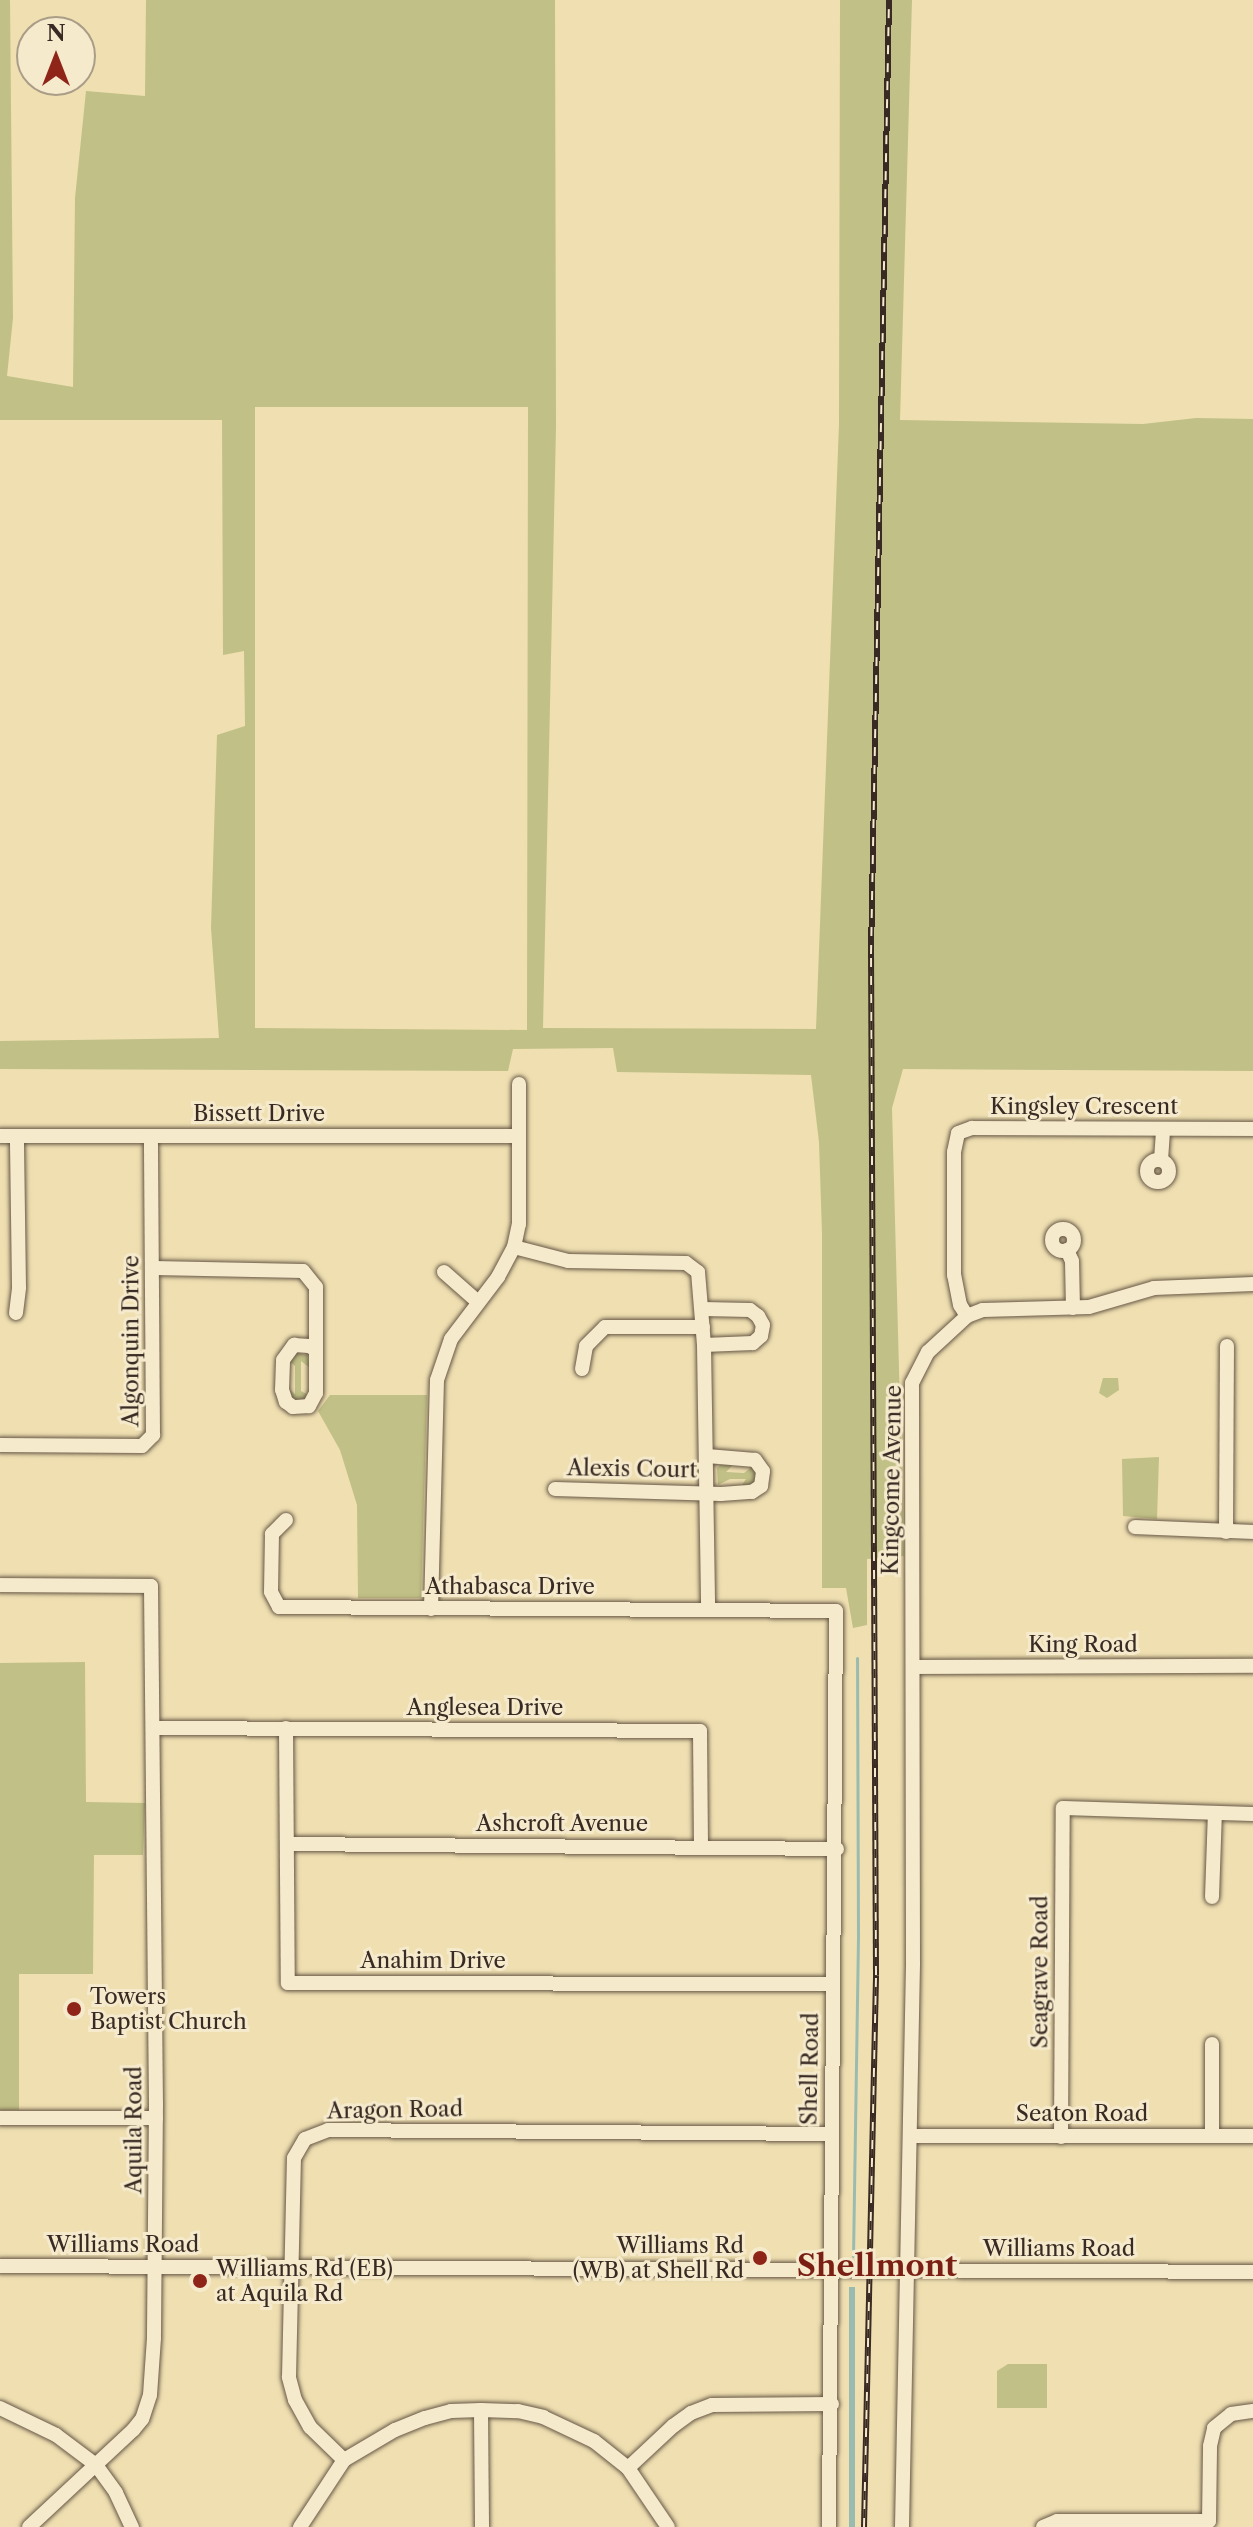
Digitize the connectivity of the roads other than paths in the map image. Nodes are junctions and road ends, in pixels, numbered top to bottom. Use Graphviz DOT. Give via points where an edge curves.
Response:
graph roads {
  1 [pos="519,1084"];
  2 [pos="1163,1129"];
  3 [pos="1253,1129"];
  4 [pos="0,1136"];
  5 [pos="17,1136"];
  6 [pos="518,1136"];
  7 [pos="151,1137"];
  8 [pos="1161,1160"];
  9 [pos="514,1247"];
  10 [pos="1067,1250"];
  11 [pos="154,1268"];
  12 [pos="444,1272"];
  13 [pos="1253,1284"];
  14 [pos="478,1302"];
  15 [pos="1073,1308"];
  16 [pos="703,1309"];
  17 [pos="16,1313"];
  18 [pos="967,1316"];
  19 [pos="703,1327"];
  20 [pos="704,1345"];
  21 [pos="1227,1346"];
  22 [pos="316,1350"];
  23 [pos="582,1369"];
  24 [pos="0,1445"];
  25 [pos="707,1456"];
  26 [pos="555,1489"];
  27 [pos="708,1492"];
  28 [pos="286,1520"];
  29 [pos="1135,1527"];
  30 [pos="1226,1532"];
  31 [pos="1253,1532"];
  32 [pos="0,1585"];
  33 [pos="431,1609"];
  34 [pos="708,1610"];
  35 [pos="836,1611"];
  36 [pos="1253,1666"];
  37 [pos="914,1667"];
  38 [pos="153,1728"];
  39 [pos="286,1728"];
  40 [pos="1215,1813"];
  41 [pos="1253,1814"];
  42 [pos="288,1844"];
  43 [pos="701,1847"];
  44 [pos="837,1849"];
  45 [pos="1212,1897"];
  46 [pos="833,1984"];
  47 [pos="1212,2044"];
  48 [pos="0,2118"];
  49 [pos="156,2118"];
  50 [pos="831,2134"];
  51 [pos="911,2136"];
  52 [pos="1212,2136"];
  53 [pos="1253,2136"];
  54 [pos="1061,2137"];
  55 [pos="0,2266"];
  56 [pos="154,2267"];
  57 [pos="292,2268"];
  58 [pos="908,2270"];
  59 [pos="830,2271"];
  60 [pos="1253,2272"];
  61 [pos="832,2404"];
  62 [pos="0,2408"];
  63 [pos="481,2410"];
  64 [pos="1253,2411"];
  65 [pos="344,2460"];
  66 [pos="96,2465"];
  67 [pos="628,2468"];
  68 [pos="29,2527"];
  69 [pos="132,2527"];
  70 [pos="300,2527"];
  71 [pos="482,2527"];
  72 [pos="668,2527"];
  73 [pos="829,2527"];
  74 [pos="902,2527"];
  75 [pos="1043,2527"];
  1 -- 6 [label="street"];
  2 -- 3 [label="street, Kingsley Crescent"];
  2 -- 8 [label="street"];
  2 -- 18 [label="street, Kingsley Crescent" via="972,1128 958,1133 954,1275"];
  4 -- 5 [label="street, Bissett Drive"];
  5 -- 7 [label="street, Bissett Drive"];
  5 -- 17 [label="street"];
  6 -- 7 [label="street, Bissett Drive"];
  6 -- 9 [label="street" via="519,1224"];
  7 -- 11 [label="street, Algonquin Drive"];
  9 -- 14 [label="street"];
  9 -- 16 [label="street" via="568,1261 686,1263 701,1279"];
  10 -- 15 [label="street"];
  11 -- 22 [label="street" via="303,1271 316,1287"];
  11 -- 24 [label="street, Algonquin Drive" via="151,1439 142,1446"];
  12 -- 14 [label="street"];
  13 -- 15 [label="street" via="1165,1286 1108,1304"];
  14 -- 33 [label="street" via="451,1339 437,1380"];
  15 -- 18 [label="street" via="1003,1308"];
  16 -- 19 [label="street"];
  16 -- 20 [label="street" via="750,1310 763,1325 753,1343"];
  18 -- 37 [label="street, Kingcome Avenue" via="928,1352 912,1383"];
  19 -- 20 [label="street"];
  19 -- 23 [label="street" via="605,1327 586,1346"];
  20 -- 25 [label="street"];
  21 -- 30 [label="street"];
  25 -- 27 [label="street"];
  25 -- 27 [label="street, Alexis Court" via="749,1458 759,1463 763,1476 761,1486 752,1492"];
  26 -- 27 [label="street, Alexis Court"];
  27 -- 34 [label="street"];
  28 -- 33 [label="street, Athabasca Drive" via="272,1534 271,1592 279,1607"];
  29 -- 30 [label="street"];
  30 -- 31 [label="street"];
  32 -- 38 [label="street, Aquila Road" via="151,1586"];
  33 -- 34 [label="street, Athabasca Drive"];
  34 -- 35 [label="street, Athabasca Drive"];
  35 -- 44 [label="street, Shell Road"];
  36 -- 37 [label="street, King Road"];
  37 -- 51 [label="street"];
  38 -- 39 [label="street, Anglesea Drive"];
  38 -- 49 [label="street, Aquila Road"];
  39 -- 42 [label="street, Anahim Drive"];
  39 -- 43 [label="street, Anglesea Drive" via="700,1731"];
  40 -- 41 [label="street"];
  40 -- 45 [label="street"];
  40 -- 54 [label="street, Seagrave Road" via="1063,1808"];
  42 -- 43 [label="street, Ashcroft Avenue"];
  42 -- 46 [label="street, Anahim Drive" via="288,1983"];
  43 -- 44 [label="street, Ashcroft Avenue"];
  44 -- 46 [label="street, Shell Road"];
  46 -- 50 [label="street, Shell Road"];
  47 -- 52 [label="street"];
  48 -- 49 [label="street"];
  49 -- 56 [label="street, Aquila Road"];
  50 -- 57 [label="street, Aragon Road" via="328,2130 305,2139 294,2158"];
  50 -- 59 [label="street, Shell Road"];
  51 -- 54 [label="street, Seaton Road"];
  51 -- 58 [label="street"];
  52 -- 53 [label="street, Seaton Road"];
  52 -- 54 [label="street, Seaton Road"];
  55 -- 56 [label="street, Williams Road"];
  56 -- 57 [label="street, Williams Road"];
  56 -- 66 [label="street, Aquila Road" via="147,2407 133,2430"];
  57 -- 59 [label="street, Williams Road"];
  57 -- 65 [label="street, Aragon Road" via="289,2377 295,2400 310,2427"];
  58 -- 59 [label="street, Williams Road"];
  58 -- 60 [label="street, Williams Road"];
  58 -- 74 [label="street"];
  59 -- 61 [label="street, Shell Road"];
  61 -- 67 [label="street" via="712,2405 673,2426"];
  61 -- 73 [label="street, Shell Road"];
  62 -- 66 [label="street" via="56,2435"];
  63 -- 65 [label="street" via="425,2418"];
  63 -- 67 [label="street" via="518,2411 566,2426"];
  63 -- 71 [label="street"];
  64 -- 75 [label="street" via="1231,2414 1214,2428 1209,2521 1057,2521"];
  65 -- 70 [label="street"];
  66 -- 68 [label="street, Aquila Road"];
  66 -- 69 [label="street"];
  67 -- 72 [label="street"];
}
